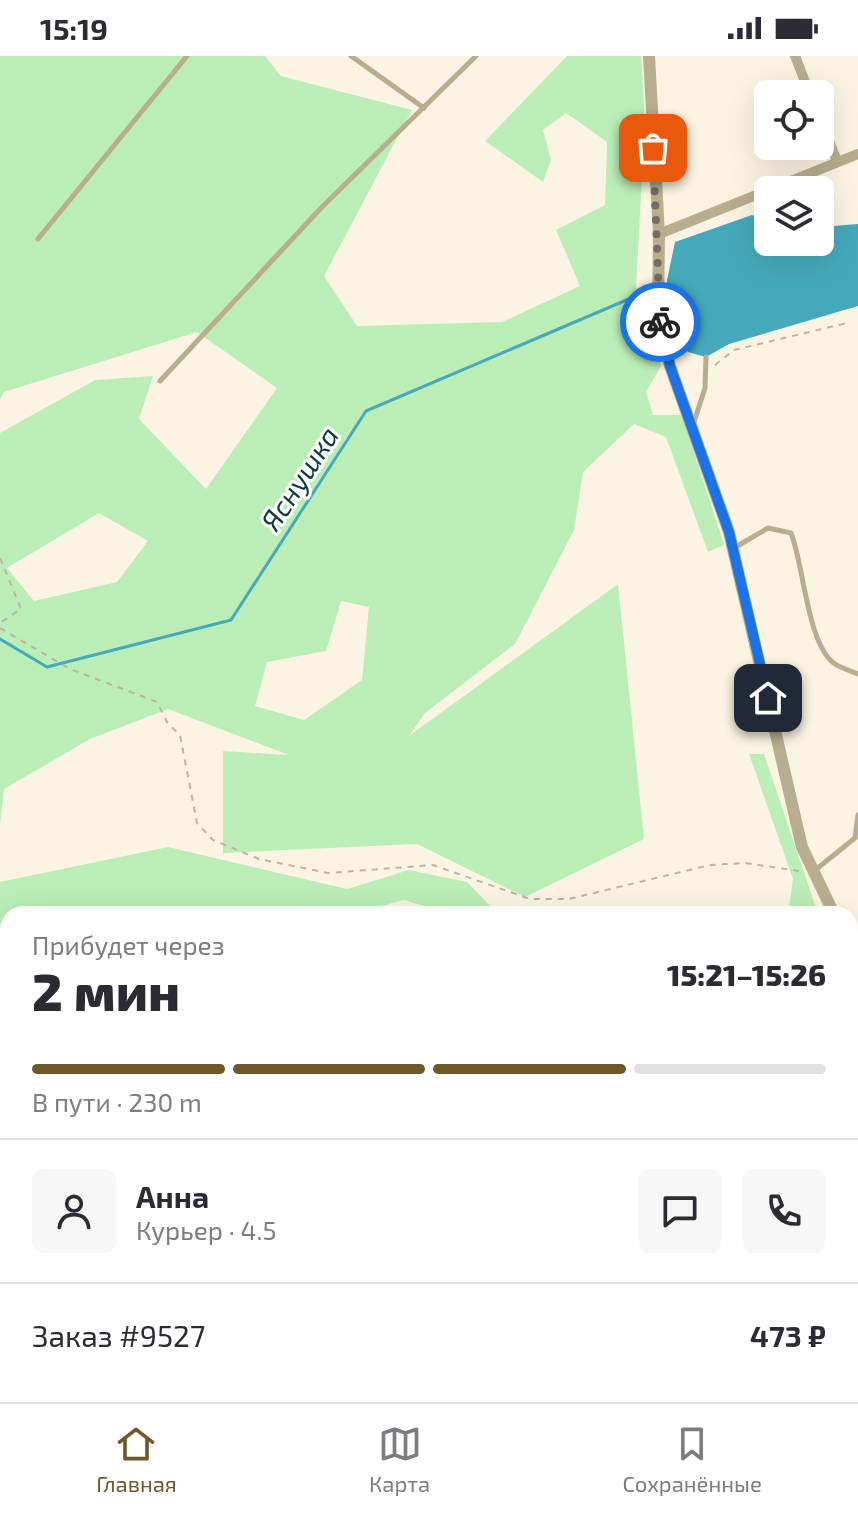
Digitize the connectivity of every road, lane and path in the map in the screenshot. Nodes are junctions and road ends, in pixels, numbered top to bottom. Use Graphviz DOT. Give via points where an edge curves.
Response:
graph roads {
  1 [pos="187,56"];
  2 [pos="351,56"];
  3 [pos="476,56"];
  4 [pos="649,56"];
  5 [pos="795,56"];
  6 [pos="804,80"];
  7 [pos="424,108"];
  8 [pos="834,154"];
  9 [pos="858,154"];
  10 [pos="837,161"];
  11 [pos="659,234"];
  12 [pos="38,239"];
  13 [pos="847,323"];
  14 [pos="706,357"];
  15 [pos="160,381"];
  16 [pos="705,388"];
  17 [pos="692,427"];
  18 [pos="733,549"];
  19 [pos="0,558"];
  20 [pos="0,623"];
  21 [pos="0,628"];
  22 [pos="858,674"];
  23 [pos="858,815"];
  24 [pos="856,839"];
  25 [pos="814,871"];
  26 [pos="830,906"];
  1 -- 12 [label="lane"];
  2 -- 7 [label="lane"];
  3 -- 7 [label="lane"];
  4 -- 11 [label="street"];
  5 -- 6 [label="street"];
  7 -- 15 [label="lane" via="322,207"];
  8 -- 10 [label="street"];
  9 -- 10 [label="street"];
  10 -- 11 [label="street"];
  11 -- 17 [label="street" via="658,313"];
  13 -- 16 [label="path" via="734,350 717,362"];
  14 -- 16 [label="lane"];
  16 -- 17 [label="lane"];
  17 -- 18 [label="street"];
  18 -- 22 [label="lane" via="768,528 791,533 817,641 833,663"];
  18 -- 25 [label="street" via="802,847"];
  19 -- 20 [label="path" via="21,609"];
  21 -- 25 [label="path" via="68,668 157,702 180,735 197,823 213,840 259,859 328,873 433,865 530,899 569,899 710,865 745,863"];
  23 -- 24 [label="lane"];
  24 -- 25 [label="lane"];
  25 -- 26 [label="street"];
}
